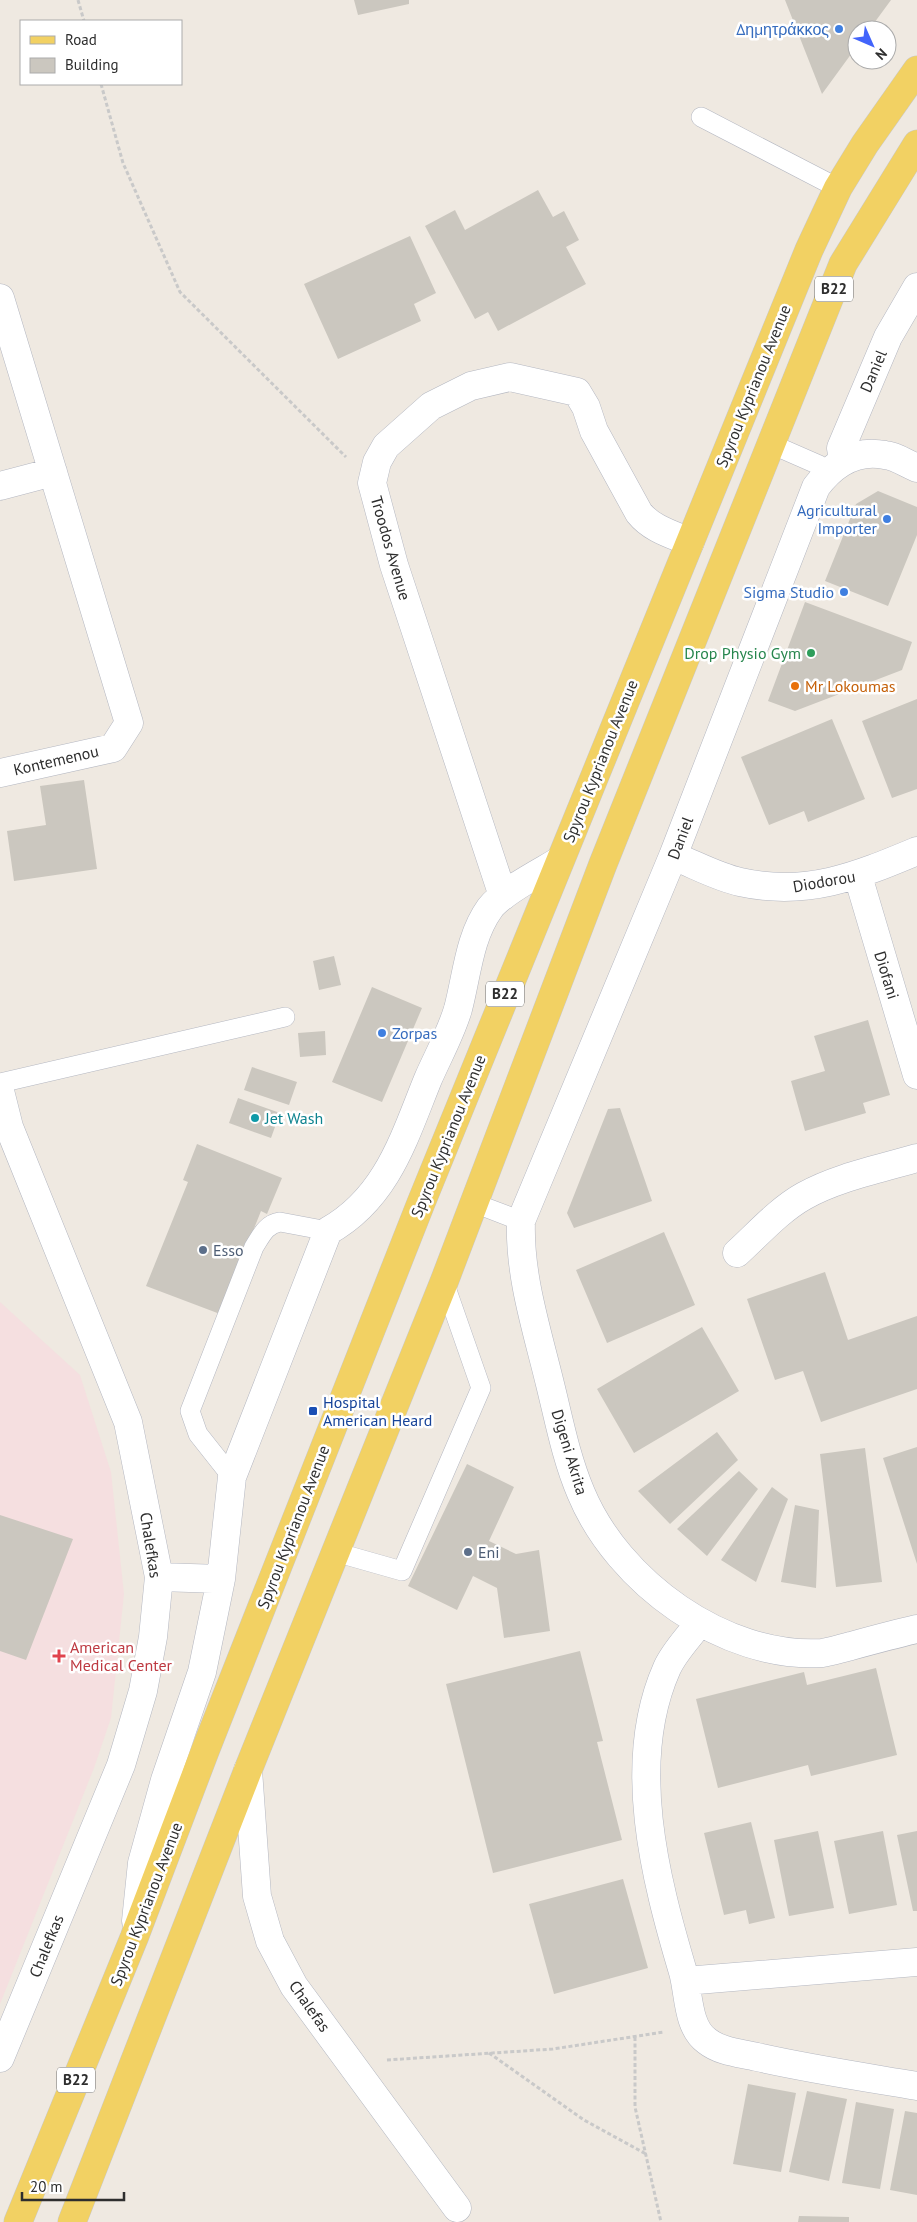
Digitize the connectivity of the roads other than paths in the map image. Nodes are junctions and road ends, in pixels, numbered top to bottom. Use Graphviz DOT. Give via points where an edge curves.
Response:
graph roads {
  1 [pos="917,70"];
  2 [pos="701,117"];
  3 [pos="917,144"];
  4 [pos="838,188"];
  5 [pos="917,287"];
  6 [pos="0,298"];
  7 [pos="771,444"];
  8 [pos="835,466"];
  9 [pos="917,468"];
  10 [pos="52,472"];
  11 [pos="0,486"];
  12 [pos="690,542"];
  13 [pos="0,773"];
  14 [pos="917,851"];
  15 [pos="673,856"];
  16 [pos="559,861"];
  17 [pos="858,876"];
  18 [pos="503,896"];
  19 [pos="285,1017"];
  20 [pos="917,1075"];
  21 [pos="0,1083"];
  22 [pos="0,1090"];
  23 [pos="917,1158"];
  24 [pos="474,1203"];
  25 [pos="521,1221"];
  26 [pos="328,1231"];
  27 [pos="737,1253"];
  28 [pos="444,1282"];
  29 [pos="232,1477"];
  30 [pos="335,1552"];
  31 [pos="158,1577"];
  32 [pos="221,1579"];
  33 [pos="700,1622"];
  34 [pos="917,1629"];
  35 [pos="248,1770"];
  36 [pos="134,1938"];
  37 [pos="917,1962"];
  38 [pos="686,1981"];
  39 [pos="0,2058"];
  40 [pos="917,2086"];
  41 [pos="457,2208"];
  42 [pos="18,2222"];
  43 [pos="72,2222"];
  1 -- 4 [label="main road, Spyrou Kyprianou Avenue / B22"];
  2 -- 4 [label="lane"];
  3 -- 7 [label="main road, B22" via="843,264"];
  4 -- 12 [label="main road, Spyrou Kyprianou Avenue / B22" via="809,250"];
  5 -- 8 [label="street, Daniel" via="888,337"];
  6 -- 10 [label="street"];
  7 -- 8 [label="lane" via="819,465"];
  7 -- 24 [label="main road, B22" via="603,864"];
  8 -- 9 [label="street" via="864,454 886,455"];
  8 -- 15 [label="street, Daniel" via="816,487"];
  10 -- 11 [label="street"];
  10 -- 13 [label="street, Kontemenou" via="129,723 113,748"];
  12 -- 16 [label="main road, Spyrou Kyprianou Avenue / B22"];
  12 -- 18 [label="street, Troodos Avenue" via="656,528 639,513 594,431 577,392 510,377 471,386 431,406 386,446 377,462 372,483 394,565"];
  14 -- 17 [label="street, Diodorou"];
  15 -- 17 [label="street, Diodorou" via="738,882 776,888 804,888"];
  15 -- 25 [label="street, Daniel"];
  16 -- 18 [label="street"];
  16 -- 36 [label="main road, Spyrou Kyprianou Avenue / B22" via="389,1284"];
  17 -- 20 [label="street, Diofani"];
  18 -- 26 [label="street" via="481,924 472,946 457,1010 397,1153 361,1208"];
  19 -- 21 [label="lane"];
  22 -- 31 [label="street, Chalefkas" via="9,1127 128,1422"];
  23 -- 27 [label="street" via="828,1185 803,1197"];
  24 -- 25 [label="lane"];
  24 -- 28 [label="main road, B22"];
  25 -- 33 [label="street, Digeni Akrita" via="520,1244 526,1284 569,1459 581,1494 618,1554 644,1580"];
  26 -- 29 [label="street"];
  26 -- 29 [label="lane" via="280,1222 266,1228 254,1247 190,1411 198,1434"];
  28 -- 30 [label="main road, B22"];
  28 -- 30 [label="lane" via="482,1388 402,1571"];
  29 -- 32 [label="street"];
  30 -- 35 [label="main road, B22"];
  31 -- 32 [label="street"];
  31 -- 39 [label="street, Chalefkas" via="144,1691 121,1764"];
  32 -- 36 [label="street" via="202,1672 165,1780 142,1862"];
  33 -- 34 [label="street, Digeni Akrita" via="750,1645 784,1652 823,1653"];
  33 -- 38 [label="street" via="668,1666 655,1698 646,1806 662,1904"];
  35 -- 41 [label="street, Chalefas" via="257,1896 270,1941 294,1986"];
  35 -- 43 [label="main road, B22"];
  36 -- 42 [label="main road, Spyrou Kyprianou Avenue / B22"];
  37 -- 38 [label="street"];
  38 -- 40 [label="street" via="695,2027 705,2040 718,2048"];
}
